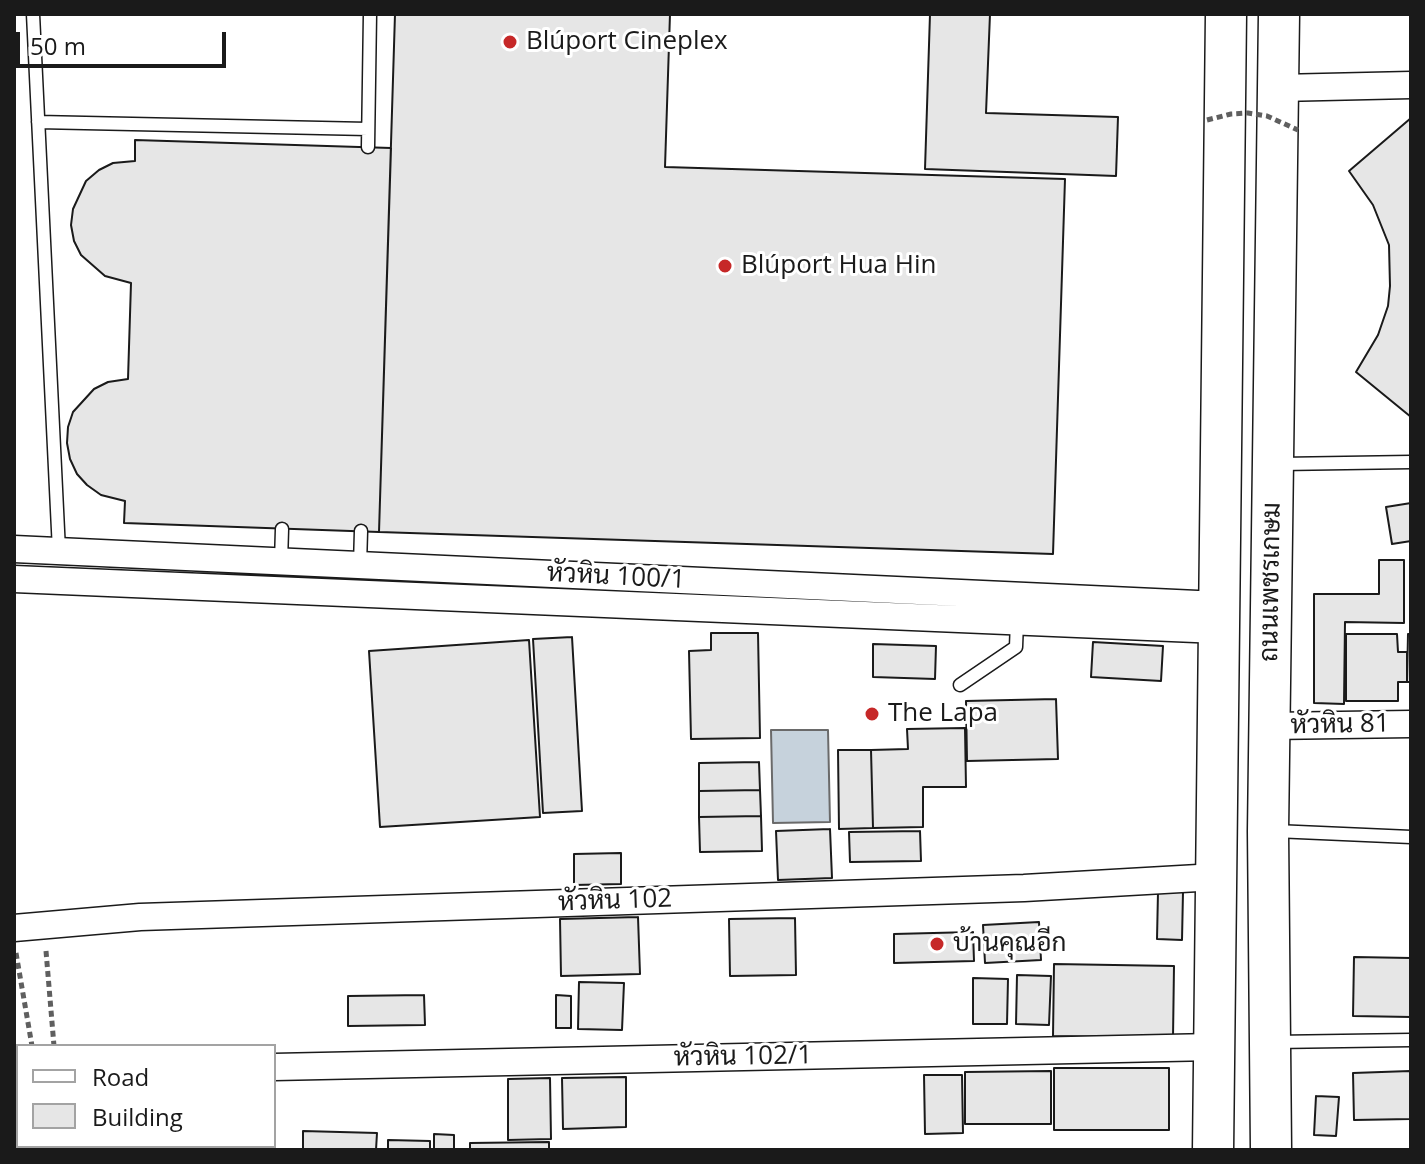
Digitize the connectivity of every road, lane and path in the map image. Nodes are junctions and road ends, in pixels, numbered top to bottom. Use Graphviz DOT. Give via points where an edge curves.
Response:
graph roads {
  1 [pos="33,14"];
  2 [pos="370,14"];
  3 [pos="1226,14"];
  4 [pos="1279,14"];
  5 [pos="1411,85"];
  6 [pos="1279,88"];
  7 [pos="1207,120"];
  8 [pos="38,122"];
  9 [pos="368,129"];
  10 [pos="1298,130"];
  11 [pos="368,147"];
  12 [pos="1411,462"];
  13 [pos="1272,464"];
  14 [pos="282,529"];
  15 [pos="361,531"];
  16 [pos="14,549"];
  17 [pos="59,551"];
  18 [pos="281,562"];
  19 [pos="360,565"];
  20 [pos="14,579"];
  21 [pos="280,590"];
  22 [pos="359,593"];
  23 [pos="1219,618"];
  24 [pos="1017,621"];
  25 [pos="960,685"];
  26 [pos="1411,724"];
  27 [pos="1269,726"];
  28 [pos="1268,831"];
  29 [pos="1411,837"];
  30 [pos="1216,877"];
  31 [pos="43,926"];
  32 [pos="14,928"];
  33 [pos="14,946"];
  34 [pos="1411,1040"];
  35 [pos="1270,1042"];
  36 [pos="32,1044"];
  37 [pos="54,1044"];
  38 [pos="1213,1047"];
  39 [pos="276,1067"];
  40 [pos="1213,1150"];
  41 [pos="1271,1150"];
  1 -- 8 [label="lane"];
  2 -- 9 [label="lane"];
  3 -- 23 [label="main road, ถนนเพชรเกษม"];
  4 -- 6 [label="main road, ถนนเพชรเกษม"];
  5 -- 6 [label="street"];
  6 -- 13 [label="main road, ถนนเพชรเกษม"];
  7 -- 10 [label="path, bridge" via="1248,113"];
  8 -- 9 [label="lane"];
  8 -- 17 [label="lane"];
  9 -- 11 [label="lane"];
  12 -- 13 [label="lane"];
  13 -- 27 [label="main road, ถนนเพชรเกษม"];
  14 -- 18 [label="lane"];
  15 -- 19 [label="lane"];
  16 -- 17 [label="street, หัวหิน 100/1"];
  17 -- 18 [label="street, หัวหิน 100/1"];
  18 -- 19 [label="street, หัวหิน 100/1"];
  18 -- 21 [label="street"];
  19 -- 22 [label="street"];
  19 -- 23 [label="street, หัวหิน 100/1"];
  20 -- 21 [label="street, หัวหิน 100/1"];
  21 -- 22 [label="street, หัวหิน 100/1"];
  22 -- 24 [label="street, หัวหิน 100/1"];
  23 -- 24 [label="street, หัวหิน 100/1"];
  23 -- 30 [label="main road, ถนนเพชรเกษม"];
  24 -- 25 [label="lane" via="1016,647"];
  26 -- 27 [label="street, หัวหิน 81"];
  27 -- 28 [label="main road, ถนนเพชรเกษม"];
  28 -- 29 [label="lane"];
  28 -- 35 [label="main road, ถนนเพชรเกษม"];
  30 -- 31 [label="street, หัวหิน 102" via="140,917"];
  30 -- 38 [label="main road, ถนนเพชรเกษม"];
  31 -- 32 [label="street, หัวหิน 102"];
  31 -- 37 [label="path"];
  33 -- 36 [label="path"];
  34 -- 35 [label="lane"];
  35 -- 41 [label="main road, ถนนเพชรเกษม"];
  38 -- 39 [label="street, หัวหิน 102/1"];
  38 -- 40 [label="main road, ถนนเพชรเกษม"];
}
